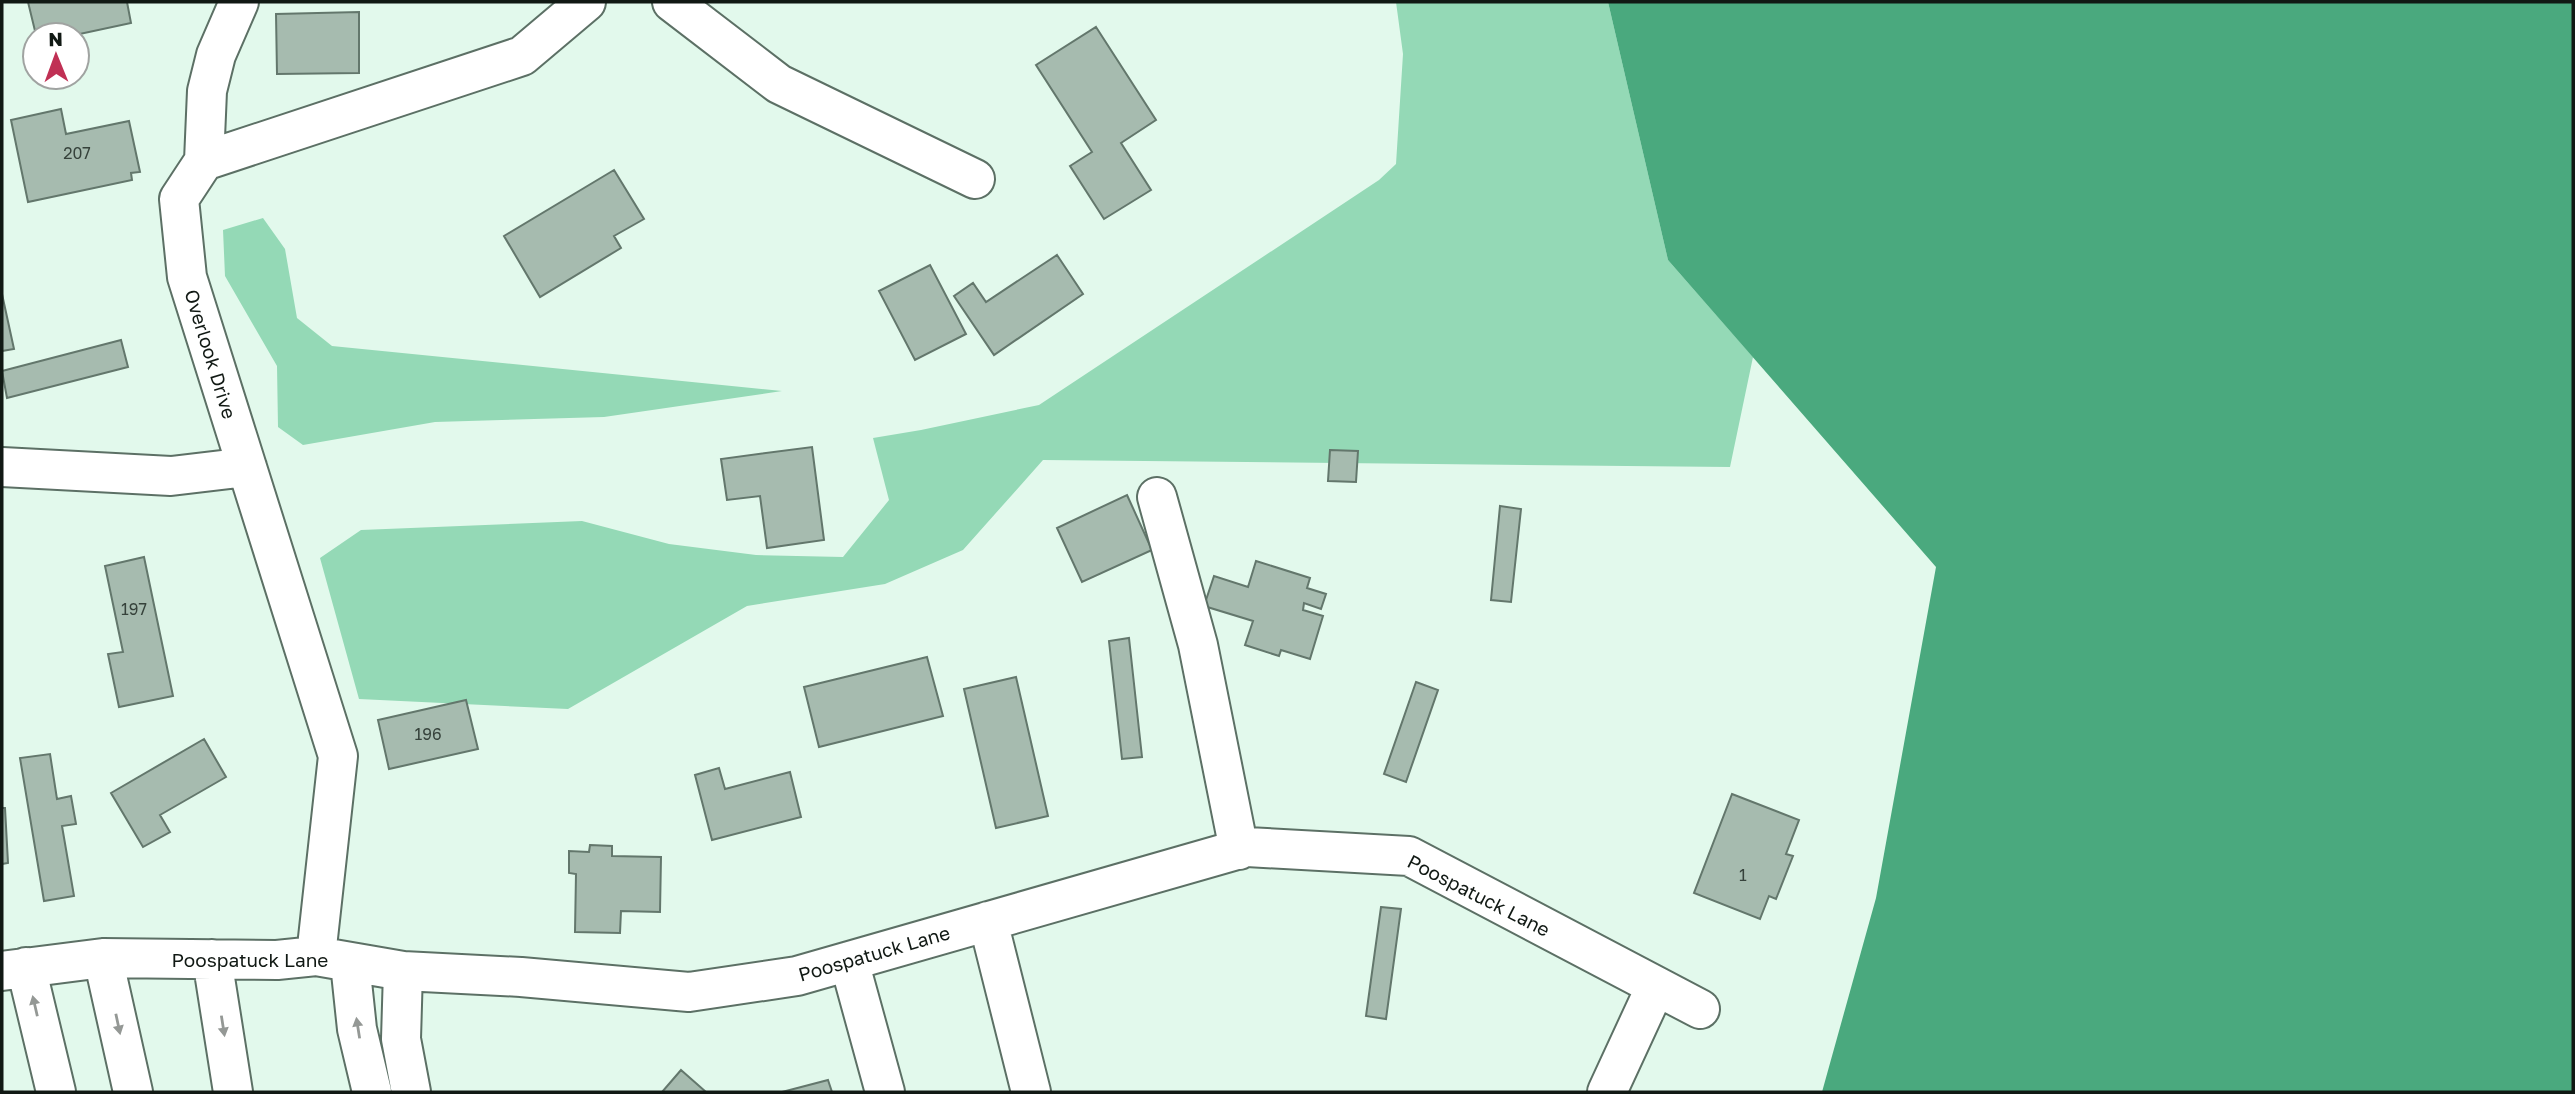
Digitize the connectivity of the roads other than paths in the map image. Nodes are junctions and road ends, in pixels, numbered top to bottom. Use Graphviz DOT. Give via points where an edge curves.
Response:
graph roads {
  1 [pos="239,2"];
  2 [pos="586,2"];
  3 [pos="672,2"];
  4 [pos="204,160"];
  5 [pos="975,179"];
  6 [pos="2,467"];
  7 [pos="247,467"];
  8 [pos="1157,497"];
  9 [pos="1239,850"];
  10 [pos="988,921"];
  11 [pos="103,958"];
  12 [pos="212,959"];
  13 [pos="333,959"];
  14 [pos="849,961"];
  15 [pos="14,969"];
  16 [pos="403,971"];
  17 [pos="1656,986"];
  18 [pos="1700,1009"];
  19 [pos="55,1092"];
  20 [pos="133,1092"];
  21 [pos="233,1092"];
  22 [pos="372,1092"];
  23 [pos="411,1092"];
  24 [pos="885,1092"];
  25 [pos="1031,1092"];
  26 [pos="1607,1092"];
  1 -- 4 [label="street" via="216,55 207,91"];
  2 -- 4 [label="street" via="522,56"];
  3 -- 5 [label="street" via="779,84"];
  4 -- 7 [label="street, Overlook Drive" via="179,199 187,277"];
  6 -- 7 [label="street" via="171,476"];
  7 -- 13 [label="street, Overlook Drive" via="338,756"];
  8 -- 9 [label="street" via="1198,645"];
  9 -- 10 [label="street, Poospatuck Lane"];
  9 -- 17 [label="street, Poospatuck Lane" via="1409,856"];
  10 -- 14 [label="street, Poospatuck Lane"];
  10 -- 25 [label="street"];
  11 -- 12 [label="street, Poospatuck Lane"];
  11 -- 15 [label="street, Poospatuck Lane"];
  11 -- 20 [label="street, one-way"];
  12 -- 13 [label="street, Poospatuck Lane"];
  12 -- 21 [label="street, one-way"];
  13 -- 16 [label="street, Poospatuck Lane"];
  22 -- 13 [label="street, Overlook Drive, one-way"];
  14 -- 16 [label="street, Poospatuck Lane" via="797,975 689,992"];
  14 -- 24 [label="street"];
  19 -- 15 [label="street, one-way"];
  16 -- 23 [label="street" via="401,1039"];
  17 -- 18 [label="street, Poospatuck Lane"];
  17 -- 26 [label="street"];
}
